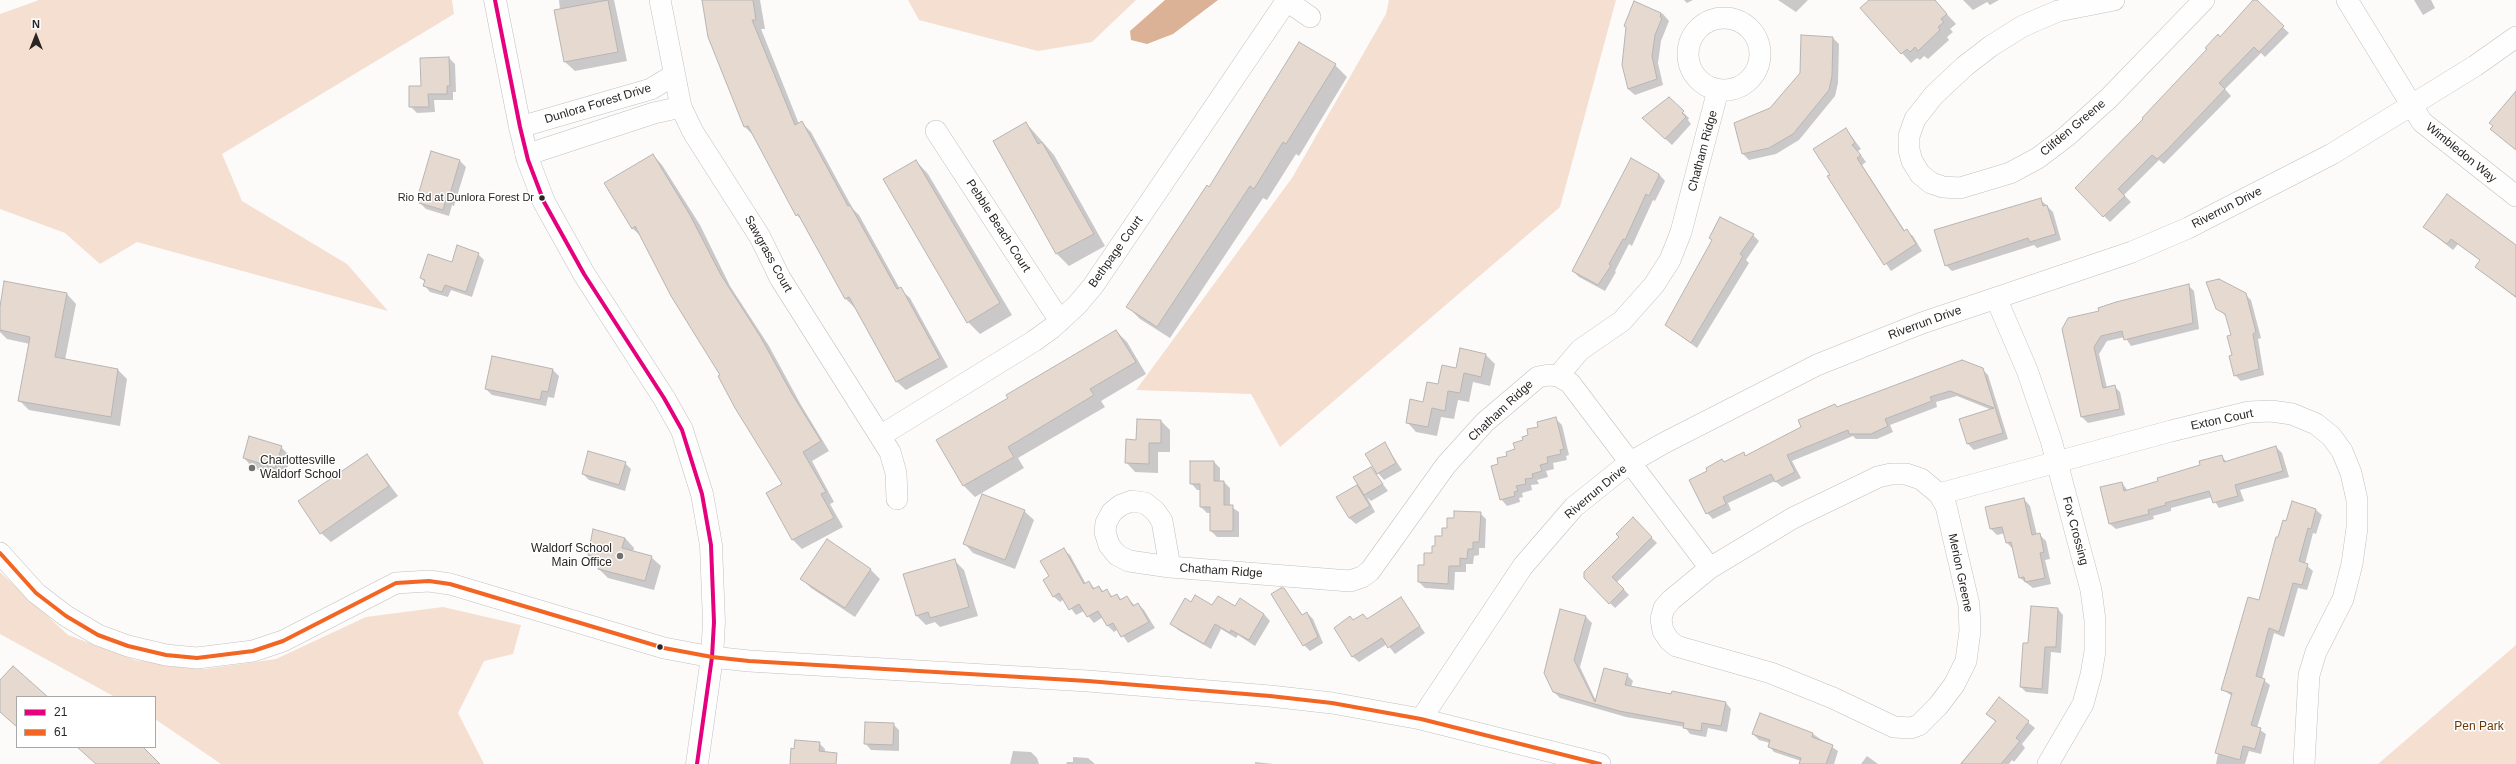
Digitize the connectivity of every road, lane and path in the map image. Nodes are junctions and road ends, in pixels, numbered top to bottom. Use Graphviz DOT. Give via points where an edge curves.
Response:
graph roads {
  1 [pos="495,0"];
  2 [pos="660,0"];
  3 [pos="2114,0"];
  4 [pos="2204,0"];
  5 [pos="2347,0"];
  6 [pos="1287,1"];
  7 [pos="1310,17"];
  8 [pos="2516,37"];
  9 [pos="674,75"];
  10 [pos="1718,90"];
  11 [pos="2411,106"];
  12 [pos="681,107"];
  13 [pos="520,127"];
  14 [pos="936,131"];
  15 [pos="526,155"];
  16 [pos="2516,196"];
  17 [pos="1996,298"];
  18 [pos="1060,321"];
  19 [pos="1558,376"];
  20 [pos="880,436"];
  21 [pos="2056,461"];
  22 [pos="1629,463"];
  23 [pos="1939,494"];
  24 [pos="897,499"];
  25 [pos="0,553"];
  26 [pos="1170,567"];
  27 [pos="1710,568"];
  28 [pos="712,657"];
  29 [pos="1421,719"];
  30 [pos="697,764"];
  31 [pos="1600,764"];
  32 [pos="2048,764"];
  33 [pos="2304,764"];
  1 -- 13 [label="street"];
  2 -- 9 [label="street, Sawgrass Court"];
  3 -- 4 [label="street, Clifden Greene" via="2058,11 2023,26 1965,66 1934,95 1915,120 1909,136 1909,150 1920,174 1931,183 1942,187 1960,188 2010,173 2038,158 2109,98"];
  5 -- 11 [label="street"];
  6 -- 7 [label="street, Bethpage Court"];
  6 -- 18 [label="street, Bethpage Court" via="1093,286"];
  8 -- 11 [label="street, Riverrun Drive" via="2476,66"];
  9 -- 12 [label="street, Sawgrass Court"];
  9 -- 13 [label="street, Dunlora Forest Drive" via="651,89"];
  10 -- 19 [label="street, Chatham Ridge" via="1681,232 1670,260 1639,304 1622,321 1580,350"];
  11 -- 16 [label="street, Wimbledon Way" via="2422,122"];
  11 -- 17 [label="street, Riverrun Drive" via="2332,154 2188,228 2132,252"];
  12 -- 15 [label="street, Dunlora Forest Drive" via="654,112"];
  12 -- 20 [label="street, Sawgrass Court" via="693,132 760,237 787,290"];
  13 -- 15 [label="street"];
  14 -- 18 [label="street, Pebble Beach Court"];
  15 -- 28 [label="street" via="553,222 664,398 684,437 702,494 711,545 714,606"];
  17 -- 21 [label="street, Fox Crossing" via="2027,370"];
  17 -- 22 [label="street, Riverrun Drive" via="1922,323 1817,365"];
  18 -- 20 [label="street, Bethpage Court" via="1034,341"];
  19 -- 22 [label="street" via="1570,383"];
  19 -- 26 [label="street, Chatham Ridge" via="1538,377 1486,422 1446,465 1370,571 1362,578 1350,581"];
  20 -- 24 [label="street, Sawgrass Court" via="894,461"];
  21 -- 23 [label="street, Exton Court"];
  21 -- 32 [label="street, Fox Crossing" via="2091,590 2095,620 2095,651 2083,704"];
  21 -- 33 [label="street, Exton Court" via="2249,412 2271,411 2303,417 2331,436 2342,451 2351,473 2357,500 2357,528 2352,564 2342,599 2316,652 2309,675"];
  22 -- 27 [label="street"];
  22 -- 29 [label="street, Riverrun Drive" via="1574,507 1532,555"];
  23 -- 27 [label="street, Merion Greene" via="1921,479 1906,474 1878,477 1793,518"];
  23 -- 27 [label="street, Merion Greene" via="1946,506 1969,605 1970,631 1966,661 1954,685 1919,725 1911,728 1894,726 1771,673 1676,646 1663,631 1664,608"];
  25 -- 28 [label="street" via="36,593 66,616 98,634 128,646 166,655 197,658 222,656 283,642 406,580 450,584 664,648"];
  28 -- 29 [label="street" via="1262,695"];
  28 -- 30 [label="street"];
  29 -- 31 [label="street"];
}
